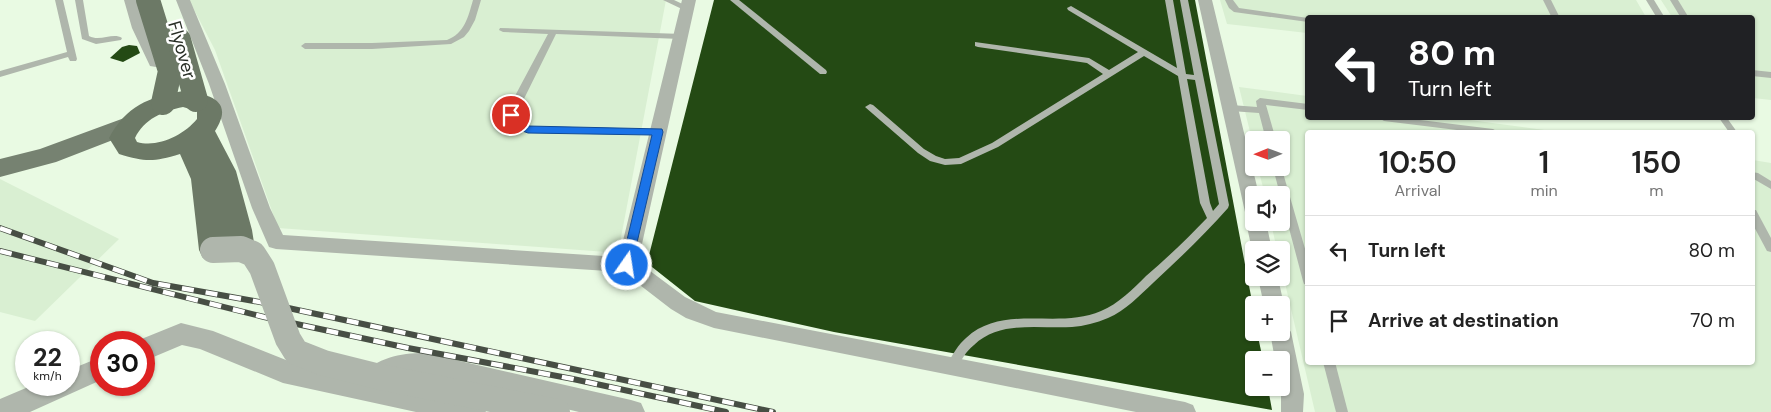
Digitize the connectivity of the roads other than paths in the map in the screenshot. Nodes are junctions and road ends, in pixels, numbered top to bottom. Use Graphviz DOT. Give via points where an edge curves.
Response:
graph roads {
  1 [pos="58,0"];
  2 [pos="79,0"];
  3 [pos="131,0"];
  4 [pos="148,0"];
  5 [pos="168,0"];
  6 [pos="184,0"];
  7 [pos="477,0"];
  8 [pos="667,0"];
  9 [pos="734,0"];
  10 [pos="1169,0"];
  11 [pos="1184,0"];
  12 [pos="1206,0"];
  13 [pos="1229,0"];
  14 [pos="1547,0"];
  15 [pos="1650,0"];
  16 [pos="1674,0"];
  17 [pos="688,4"];
  18 [pos="1071,8"];
  19 [pos="1554,15"];
  20 [pos="1659,15"];
  21 [pos="1683,15"];
  22 [pos="1305,20"];
  23 [pos="503,30"];
  24 [pos="553,32"];
  25 [pos="680,36"];
  26 [pos="118,38"];
  27 [pos="978,44"];
  28 [pos="305,46"];
  29 [pos="1144,52"];
  30 [pos="206,58"];
  31 [pos="823,72"];
  32 [pos="1755,72"];
  33 [pos="0,74"];
  34 [pos="1110,74"];
  35 [pos="1771,75"];
  36 [pos="1184,76"];
  37 [pos="1200,78"];
  38 [pos="196,100"];
  39 [pos="163,103"];
  40 [pos="870,107"];
  41 [pos="1305,107"];
  42 [pos="1231,108"];
  43 [pos="1263,110"];
  44 [pos="1400,120"];
  45 [pos="1477,130"];
  46 [pos="1269,131"];
  47 [pos="658,132"];
  48 [pos="128,136"];
  49 [pos="194,136"];
  50 [pos="0,168"];
  51 [pos="1755,171"];
  52 [pos="1280,176"];
  53 [pos="0,180"];
  54 [pos="1248,186"];
  55 [pos="1771,186"];
  56 [pos="1212,219"];
  57 [pos="1755,219"];
  58 [pos="1771,248"];
  59 [pos="242,249"];
  60 [pos="213,250"];
  61 [pos="627,265"];
  62 [pos="1305,270"];
  63 [pos="1282,341"];
  64 [pos="155,345"];
  65 [pos="1330,365"];
  66 [pos="952,366"];
  67 [pos="363,388"];
  68 [pos="37,396"];
  69 [pos="0,412"];
  70 [pos="472,412"];
  71 [pos="557,412"];
  72 [pos="631,412"];
  73 [pos="1185,412"];
  74 [pos="1292,412"];
  75 [pos="1342,412"];
  1 -- 33 [label="lane" via="72,56"];
  2 -- 26 [label="lane" via="85,37 96,42"];
  3 -- 30 [label="street" via="156,62"];
  4 -- 39 [label="highway, Flyover, bridge" via="170,71"];
  5 -- 38 [label="highway, Flyover, bridge"];
  6 -- 30 [label="street"];
  7 -- 28 [label="lane" via="464,33 459,39 448,42"];
  8 -- 17 [label="lane"];
  9 -- 31 [label="lane"];
  10 -- 36 [label="lane"];
  11 -- 37 [label="lane"];
  12 -- 42 [label="street"];
  13 -- 22 [label="lane" via="1237,10"];
  14 -- 19 [label="lane"];
  15 -- 20 [label="lane"];
  16 -- 21 [label="lane"];
  17 -- 25 [label="street"];
  18 -- 29 [label="lane"];
  23 -- 24 [label="lane"];
  24 -- 25 [label="lane"];
  24 -- 47 [label="lane" via="513,109 513,122 528,129"];
  25 -- 47 [label="street"];
  27 -- 34 [label="lane" via="1089,61"];
  29 -- 34 [label="lane"];
  29 -- 36 [label="lane"];
  30 -- 61 [label="street" via="276,242"];
  32 -- 35 [label="lane"];
  34 -- 40 [label="lane" via="995,145 960,161 933,159"];
  36 -- 37 [label="lane"];
  36 -- 56 [label="lane" via="1205,204"];
  37 -- 56 [label="lane" via="1224,205"];
  38 -- 39 [label="highway, Flyover"];
  38 -- 49 [label="highway, Flyover" via="209,108 210,118"];
  39 -- 48 [label="highway, Flyover" via="142,112"];
  41 -- 43 [label="lane" via="1260,101"];
  42 -- 43 [label="lane"];
  42 -- 54 [label="street"];
  43 -- 46 [label="lane"];
  44 -- 45 [label="lane"];
  47 -- 61 [label="street"];
  48 -- 49 [label="highway" via="144,152"];
  48 -- 50 [label="main road"];
  48 -- 53 [label="main road"];
  49 -- 59 [label="highway" via="223,171"];
  49 -- 60 [label="highway" via="210,215"];
  51 -- 55 [label="lane"];
  52 -- 62 [label="lane"];
  56 -- 66 [label="lane" via="1139,289 1107,313 1078,322 1025,323 986,330 970,340"];
  57 -- 58 [label="lane"];
  59 -- 60 [label="street, bridge"];
  59 -- 71 [label="street, bridge" via="253,254 262,268 296,352 380,377"];
  61 -- 66 [label="street" via="678,303 714,320"];
  63 -- 74 [label="street" via="1293,394"];
  64 -- 67 [label="street" via="181,334 204,339 283,371"];
  65 -- 75 [label="lane"];
  66 -- 73 [label="street"];
  67 -- 70 [label="street"];
  67 -- 72 [label="street" via="384,369 400,364 425,364"];
  68 -- 69 [label="street"];
}
